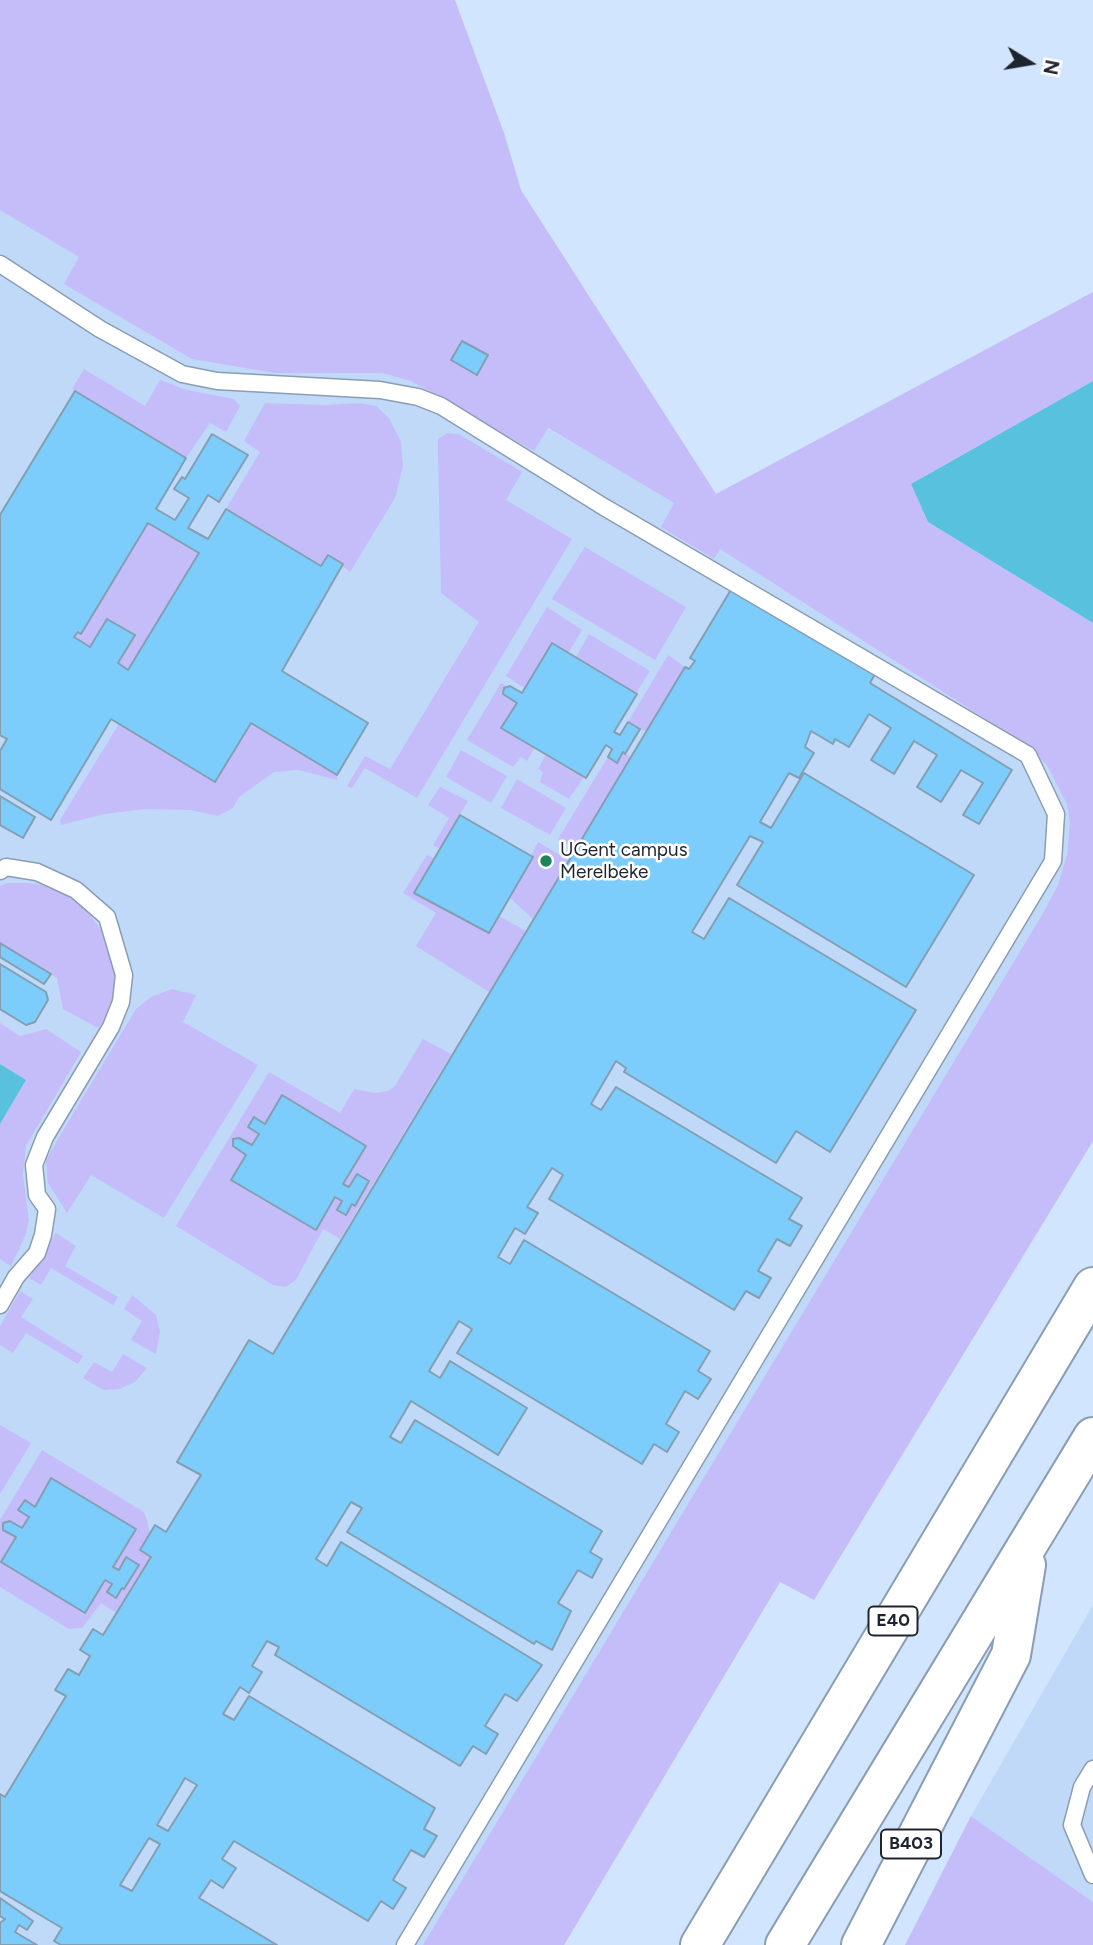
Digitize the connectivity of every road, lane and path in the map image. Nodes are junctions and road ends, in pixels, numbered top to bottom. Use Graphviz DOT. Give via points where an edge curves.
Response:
graph roads {
  1 [pos="0,264"];
  2 [pos="0,872"];
  3 [pos="1093,1287"];
  4 [pos="0,1305"];
  5 [pos="1093,1437"];
  6 [pos="1030,1543"];
  7 [pos="1093,1769"];
  8 [pos="1093,1875"];
  9 [pos="405,1945"];
  10 [pos="699,1945"];
  11 [pos="785,1945"];
  12 [pos="861,1945"];
  1 -- 9 [label="lane" via="100,329 182,374 217,381 380,390 441,406 1027,755 1056,814 1053,861"];
  2 -- 4 [label="lane" via="6,867 37,872 76,890 107,917 124,975 121,1002 111,1027 34,1165 37,1195 47,1209 43,1235 37,1253"];
  3 -- 10 [label="highway, E40"];
  5 -- 6 [label="highway"];
  6 -- 11 [label="highway"];
  6 -- 12 [label="highway, B403" via="1011,1655"];
  7 -- 8 [label="lane" via="1082,1787 1072,1825"];
}
